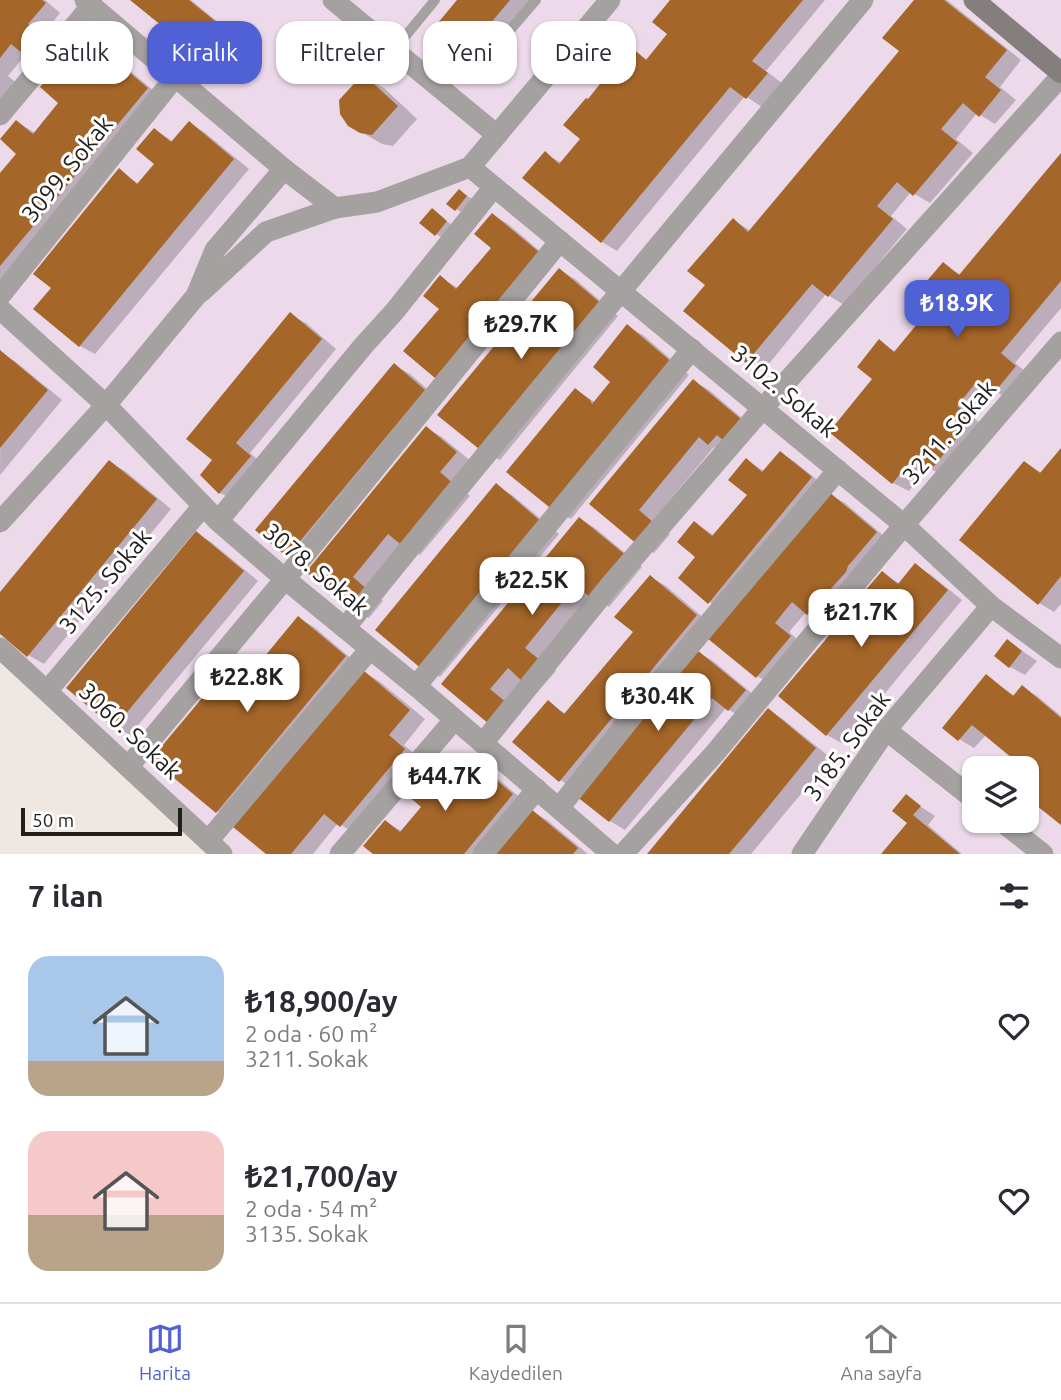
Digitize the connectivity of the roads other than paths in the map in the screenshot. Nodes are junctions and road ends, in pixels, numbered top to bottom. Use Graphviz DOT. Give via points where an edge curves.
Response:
graph roads {
  1 [pos="333,0"];
  2 [pos="435,0"];
  3 [pos="536,0"];
  4 [pos="610,0"];
  5 [pos="863,0"];
  6 [pos="974,0"];
  7 [pos="89,3"];
  8 [pos="359,21"];
  9 [pos="517,22"];
  10 [pos="409,32"];
  11 [pos="147,52"];
  12 [pos="409,62"];
  13 [pos="1061,74"];
  14 [pos="170,84"];
  15 [pos="185,84"];
  16 [pos="0,115"];
  17 [pos="497,135"];
  18 [pos="470,167"];
  19 [pos="284,169"];
  20 [pos="494,187"];
  21 [pos="335,208"];
  22 [pos="560,241"];
  23 [pos="622,292"];
  24 [pos="0,296"];
  25 [pos="196,296"];
  26 [pos="0,309"];
  27 [pos="1061,342"];
  28 [pos="691,349"];
  29 [pos="106,405"];
  30 [pos="763,408"];
  31 [pos="838,470"];
  32 [pos="210,513"];
  33 [pos="0,522"];
  34 [pos="904,525"];
  35 [pos="285,579"];
  36 [pos="991,606"];
  37 [pos="345,628"];
  38 [pos="0,648"];
  39 [pos="370,649"];
  40 [pos="1058,650"];
  41 [pos="415,686"];
  42 [pos="48,690"];
  43 [pos="454,720"];
  44 [pos="886,730"];
  45 [pos="483,743"];
  46 [pos="129,766"];
  47 [pos="537,789"];
  48 [pos="962,790"];
  49 [pos="559,808"];
  50 [pos="1016,833"];
  51 [pos="215,848"];
  52 [pos="340,854"];
  53 [pos="483,854"];
  54 [pos="612,854"];
  55 [pos="623,854"];
  56 [pos="802,854"];
  57 [pos="1043,854"];
  1 -- 8 [label="street"];
  2 -- 10 [label="lane"];
  3 -- 9 [label="lane"];
  4 -- 17 [label="street"];
  5 -- 23 [label="street"];
  6 -- 13 [label="street"];
  7 -- 11 [label="street"];
  7 -- 16 [label="street"];
  12 -- 17 [label="street"];
  13 -- 30 [label="street"];
  14 -- 24 [label="street, 3099. Sokak"];
  15 -- 19 [label="street"];
  17 -- 18 [label="street"];
  18 -- 20 [label="street, 3102. Sokak"];
  18 -- 21 [label="street" via="377,202"];
  19 -- 21 [label="street"];
  19 -- 25 [label="street" via="215,250"];
  20 -- 22 [label="street, 3102. Sokak"];
  20 -- 32 [label="street, 3125. Sokak" via="394,312"];
  21 -- 25 [label="street" via="266,232"];
  22 -- 23 [label="street, 3102. Sokak"];
  22 -- 35 [label="street"];
  23 -- 28 [label="street, 3102. Sokak"];
  23 -- 37 [label="street"];
  25 -- 29 [label="street"];
  26 -- 29 [label="street, 3078. Sokak"];
  27 -- 34 [label="street, 3211. Sokak"];
  28 -- 30 [label="street, 3102. Sokak"];
  28 -- 41 [label="street"];
  29 -- 32 [label="street, 3078. Sokak"];
  29 -- 33 [label="street"];
  30 -- 31 [label="street, 3102. Sokak"];
  30 -- 45 [label="street" via="611,584"];
  31 -- 34 [label="street, 3102. Sokak"];
  31 -- 49 [label="street"];
  32 -- 35 [label="street, 3078. Sokak"];
  32 -- 42 [label="street, 3125. Sokak"];
  34 -- 36 [label="street, 3102. Sokak"];
  34 -- 55 [label="street, 3211. Sokak" via="715,753"];
  35 -- 37 [label="street, 3078. Sokak"];
  35 -- 46 [label="street"];
  36 -- 40 [label="street, 3102. Sokak"];
  36 -- 44 [label="street, 3185. Sokak"];
  37 -- 39 [label="street, 3078. Sokak"];
  38 -- 42 [label="street, 3060. Sokak"];
  39 -- 41 [label="street, 3078. Sokak"];
  39 -- 51 [label="street"];
  41 -- 43 [label="street, 3078. Sokak"];
  42 -- 46 [label="street, 3060. Sokak"];
  43 -- 45 [label="street, 3078. Sokak"];
  43 -- 52 [label="street"];
  44 -- 48 [label="street"];
  44 -- 56 [label="street, 3185. Sokak"];
  45 -- 47 [label="street, 3078. Sokak"];
  46 -- 51 [label="street, 3060. Sokak"];
  47 -- 49 [label="street, 3078. Sokak"];
  47 -- 53 [label="street"];
  49 -- 54 [label="street, 3078. Sokak"];
  50 -- 57 [label="street"];
}
